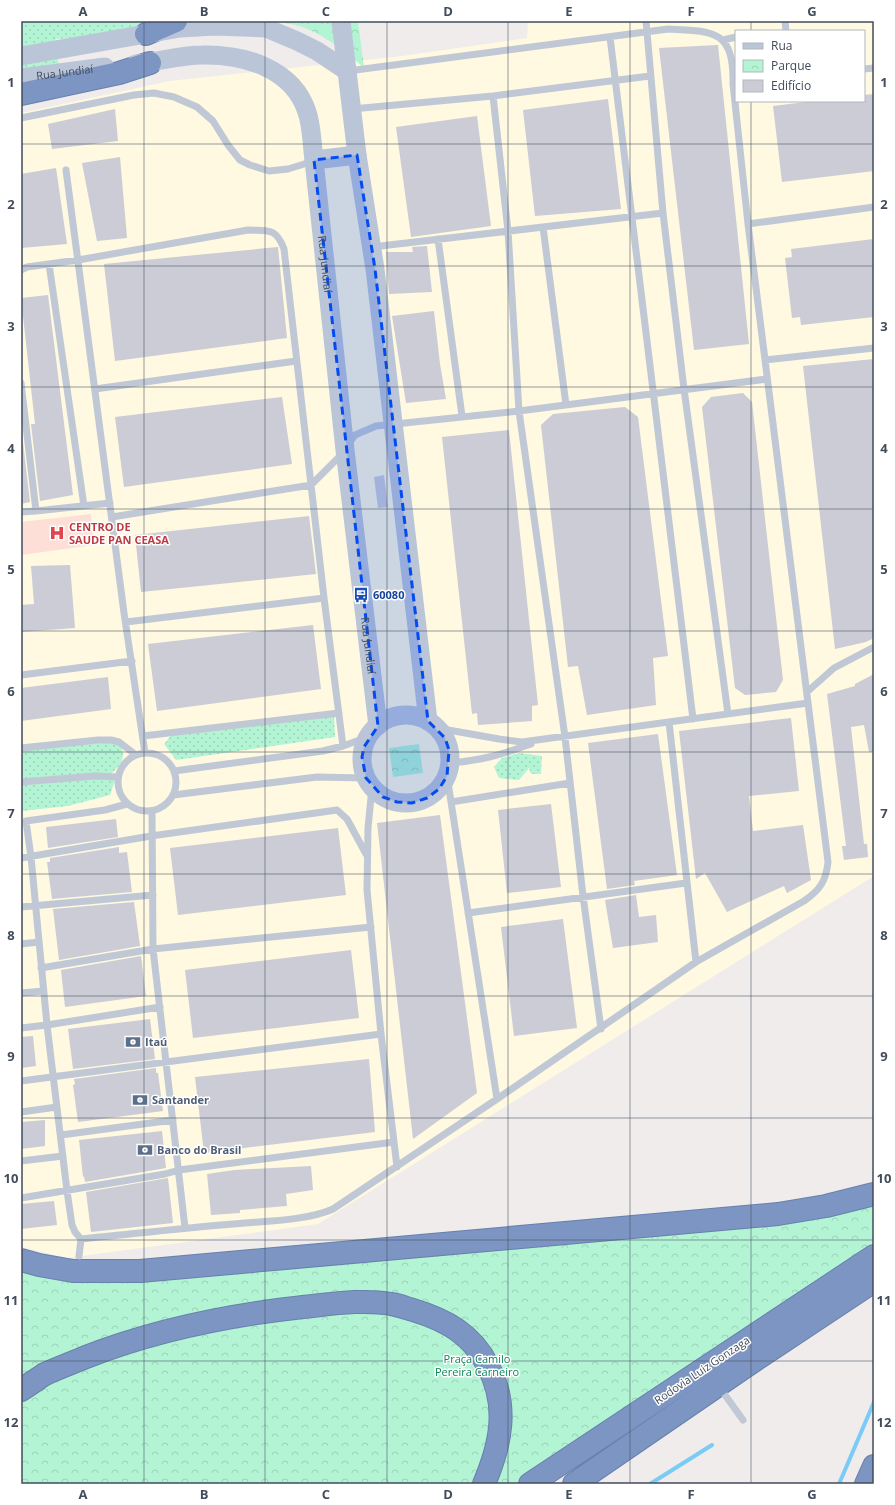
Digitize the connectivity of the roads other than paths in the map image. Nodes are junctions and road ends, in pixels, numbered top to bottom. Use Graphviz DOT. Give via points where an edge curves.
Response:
graph roads {
  1 [pos="176,21"];
  2 [pos="341,21"];
  3 [pos="646,21"];
  4 [pos="647,32"];
  5 [pos="146,34"];
  6 [pos="610,37"];
  7 [pos="735,37"];
  8 [pos="723,40"];
  9 [pos="21,56"];
  10 [pos="150,63"];
  11 [pos="347,71"];
  12 [pos="650,76"];
  13 [pos="21,78"];
  14 [pos="616,80"];
  15 [pos="735,84"];
  16 [pos="21,94"];
  17 [pos="493,96"];
  18 [pos="737,102"];
  19 [pos="352,109"];
  20 [pos="21,118"];
  21 [pos="357,155"];
  22 [pos="314,160"];
  23 [pos="66,170"];
  24 [pos="874,207"];
  25 [pos="663,213"];
  26 [pos="632,217"];
  27 [pos="748,224"];
  28 [pos="543,227"];
  29 [pos="508,231"];
  30 [pos="438,239"];
  31 [pos="372,246"];
  32 [pos="78,260"];
  33 [pos="49,264"];
  34 [pos="21,270"];
  35 [pos="874,348"];
  36 [pos="765,360"];
  37 [pos="296,361"];
  38 [pos="768,379"];
  39 [pos="21,383"];
  40 [pos="95,389"];
  41 [pos="684,390"];
  42 [pos="654,393"];
  43 [pos="566,405"];
  44 [pos="519,411"];
  45 [pos="462,416"];
  46 [pos="393,424"];
  47 [pos="345,450"];
  48 [pos="311,485"];
  49 [pos="110,503"];
  50 [pos="84,506"];
  51 [pos="36,511"];
  52 [pos="21,512"];
  53 [pos="112,517"];
  54 [pos="324,598"];
  55 [pos="126,622"];
  56 [pos="874,647"];
  57 [pos="132,662"];
  58 [pos="21,675"];
  59 [pos="807,692"];
  60 [pos="808,703"];
  61 [pos="339,713"];
  62 [pos="728,714"];
  63 [pos="694,719"];
  64 [pos="669,722"];
  65 [pos="432,725"];
  66 [pos="373,731"];
  67 [pos="143,736"];
  68 [pos="565,737"];
  69 [pos="540,740"];
  70 [pos="343,746"];
  71 [pos="21,748"];
  72 [pos="145,753"];
  73 [pos="136,755"];
  74 [pos="448,770"];
  75 [pos="174,772"];
  76 [pos="118,777"];
  77 [pos="21,782"];
  78 [pos="570,782"];
  79 [pos="369,783"];
  80 [pos="173,794"];
  81 [pos="451,802"];
  82 [pos="127,804"];
  83 [pos="152,811"];
  84 [pos="23,821"];
  85 [pos="151,836"];
  86 [pos="367,856"];
  87 [pos="21,858"];
  88 [pos="31,858"];
  89 [pos="686,883"];
  90 [pos="152,895"];
  91 [pos="584,896"];
  92 [pos="36,906"];
  93 [pos="21,907"];
  94 [pos="468,913"];
  95 [pos="372,927"];
  96 [pos="39,942"];
  97 [pos="21,944"];
  98 [pos="153,949"];
  99 [pos="696,962"];
  100 [pos="41,968"];
  101 [pos="43,991"];
  102 [pos="21,993"];
  103 [pos="160,1007"];
  104 [pos="47,1025"];
  105 [pos="21,1028"];
  106 [pos="601,1028"];
  107 [pos="381,1034"];
  108 [pos="166,1062"];
  109 [pos="52,1077"];
  110 [pos="21,1081"];
  111 [pos="497,1099"];
  112 [pos="57,1107"];
  113 [pos="21,1112"];
  114 [pos="173,1120"];
  115 [pos="61,1135"];
  116 [pos="394,1142"];
  117 [pos="63,1156"];
  118 [pos="21,1161"];
  119 [pos="397,1167"];
  120 [pos="179,1170"];
  121 [pos="67,1191"];
  122 [pos="874,1194"];
  123 [pos="21,1198"];
  124 [pos="185,1228"];
  125 [pos="82,1239"];
  126 [pos="79,1256"];
  127 [pos="874,1256"];
  128 [pos="21,1260"];
  129 [pos="874,1281"];
  130 [pos="718,1385"];
  131 [pos="21,1390"];
  132 [pos="743,1420"];
  133 [pos="874,1466"];
  134 [pos="484,1484"];
  135 [pos="530,1484"];
  136 [pos="574,1484"];
  137 [pos="866,1484"];
  1 -- 5 [label="highway"];
  2 -- 11 [label="street"];
  3 -- 4 [label="lane"];
  4 -- 6 [label="lane"];
  4 -- 8 [label="lane" via="668,29 697,30 711,32"];
  4 -- 12 [label="lane"];
  5 -- 9 [label="street, Rua Jundiaí"];
  5 -- 11 [label="street, Rua Jundiaí" via="180,28 215,26 266,28 317,51"];
  6 -- 11 [label="lane"];
  6 -- 14 [label="lane"];
  7 -- 8 [label="lane"];
  8 -- 15 [label="lane" via="731,53"];
  10 -- 13 [label="street, Rua Jundiaí"];
  10 -- 16 [label="highway" via="119,73"];
  10 -- 22 [label="street, Rua Jundiaí" via="184,56 227,56 258,63 280,75 300,97 307,112"];
  11 -- 19 [label="street"];
  12 -- 14 [label="lane"];
  12 -- 25 [label="lane"];
  14 -- 17 [label="lane"];
  14 -- 26 [label="lane"];
  17 -- 19 [label="lane"];
  17 -- 29 [label="lane"];
  18 -- 27 [label="lane"];
  19 -- 21 [label="street"];
  20 -- 22 [label="lane" via="154,93 174,96 197,107 214,121 240,160 250,165 269,170 288,169"];
  21 -- 22 [label="street"];
  21 -- 31 [label="street"];
  22 -- 47 [label="street, Rua Jundiaí"];
  23 -- 32 [label="lane"];
  24 -- 27 [label="lane"];
  25 -- 26 [label="lane"];
  25 -- 41 [label="lane"];
  26 -- 28 [label="lane"];
  26 -- 42 [label="lane"];
  27 -- 36 [label="lane"];
  28 -- 29 [label="lane"];
  28 -- 43 [label="lane"];
  29 -- 30 [label="lane"];
  29 -- 44 [label="lane"];
  30 -- 31 [label="lane"];
  30 -- 45 [label="lane"];
  31 -- 46 [label="street"];
  32 -- 33 [label="lane"];
  32 -- 37 [label="lane" via="248,230 270,231 279,238 284,249"];
  32 -- 40 [label="lane"];
  33 -- 34 [label="lane"];
  33 -- 50 [label="lane"];
  35 -- 36 [label="lane"];
  36 -- 38 [label="lane"];
  37 -- 40 [label="lane"];
  37 -- 48 [label="lane"];
  38 -- 41 [label="lane"];
  38 -- 59 [label="lane"];
  39 -- 51 [label="lane"];
  40 -- 49 [label="lane"];
  41 -- 42 [label="lane"];
  41 -- 62 [label="lane"];
  42 -- 43 [label="lane"];
  42 -- 63 [label="lane"];
  43 -- 44 [label="lane"];
  44 -- 45 [label="lane"];
  44 -- 68 [label="lane"];
  45 -- 46 [label="lane"];
  46 -- 47 [label="lane" via="376,426 355,435"];
  46 -- 65 [label="street"];
  47 -- 48 [label="lane"];
  47 -- 66 [label="street, Rua Jundiaí"];
  48 -- 53 [label="lane"];
  48 -- 54 [label="lane"];
  49 -- 50 [label="lane"];
  49 -- 53 [label="lane"];
  50 -- 51 [label="lane"];
  51 -- 52 [label="lane"];
  53 -- 55 [label="lane"];
  54 -- 55 [label="lane"];
  54 -- 61 [label="lane"];
  55 -- 57 [label="lane"];
  56 -- 59 [label="lane" via="834,668"];
  57 -- 58 [label="lane"];
  57 -- 67 [label="lane"];
  59 -- 60 [label="lane"];
  60 -- 62 [label="lane"];
  60 -- 99 [label="lane" via="828,862 823,882 816,893 804,901"];
  61 -- 67 [label="lane"];
  61 -- 70 [label="lane"];
  62 -- 63 [label="lane"];
  63 -- 64 [label="lane"];
  64 -- 68 [label="lane"];
  64 -- 89 [label="lane"];
  65 -- 66 [label="street" via="416,717 403,716 390,719"];
  65 -- 69 [label="lane" via="499,739 522,742"];
  65 -- 74 [label="street" via="445,738 449,750"];
  66 -- 70 [label="lane"];
  66 -- 79 [label="street" via="364,747 362,757"];
  67 -- 72 [label="lane"];
  68 -- 69 [label="lane"];
  68 -- 78 [label="lane"];
  69 -- 74 [label="lane"];
  70 -- 75 [label="lane"];
  71 -- 73 [label="lane" via="111,740 119,742"];
  72 -- 73 [label="lane"];
  72 -- 75 [label="lane" via="164,758"];
  73 -- 76 [label="lane" via="127,760"];
  74 -- 79 [label="street" via="439,789 427,798 412,803 397,802 383,797"];
  74 -- 81 [label="lane"];
  75 -- 80 [label="lane" via="176,782"];
  76 -- 77 [label="lane" via="95,776"];
  76 -- 82 [label="lane" via="118,787"];
  78 -- 81 [label="lane"];
  78 -- 91 [label="lane"];
  79 -- 80 [label="lane" via="317,777"];
  79 -- 86 [label="lane"];
  80 -- 83 [label="lane" via="164,806"];
  81 -- 94 [label="lane"];
  82 -- 83 [label="lane" via="136,809"];
  82 -- 84 [label="lane" via="105,810"];
  83 -- 85 [label="lane"];
  84 -- 88 [label="lane"];
  85 -- 86 [label="lane" via="337,810 347,818"];
  85 -- 88 [label="lane"];
  85 -- 90 [label="lane"];
  86 -- 95 [label="lane" via="367,890"];
  87 -- 88 [label="lane"];
  88 -- 92 [label="lane"];
  89 -- 91 [label="lane"];
  89 -- 99 [label="lane"];
  90 -- 92 [label="lane"];
  90 -- 98 [label="lane"];
  91 -- 94 [label="lane"];
  91 -- 106 [label="lane"];
  92 -- 93 [label="lane"];
  92 -- 96 [label="lane"];
  94 -- 111 [label="lane"];
  95 -- 98 [label="lane"];
  95 -- 107 [label="lane"];
  96 -- 97 [label="lane"];
  96 -- 100 [label="lane"];
  98 -- 100 [label="lane"];
  98 -- 103 [label="lane"];
  99 -- 106 [label="lane"];
  100 -- 101 [label="lane"];
  101 -- 102 [label="lane"];
  101 -- 104 [label="lane"];
  103 -- 104 [label="lane"];
  103 -- 108 [label="lane"];
  104 -- 105 [label="lane"];
  104 -- 109 [label="lane"];
  106 -- 111 [label="lane"];
  107 -- 108 [label="lane"];
  107 -- 116 [label="lane"];
  108 -- 109 [label="lane"];
  108 -- 114 [label="lane"];
  109 -- 110 [label="lane"];
  109 -- 112 [label="lane"];
  111 -- 119 [label="lane"];
  112 -- 113 [label="lane"];
  112 -- 115 [label="lane"];
  114 -- 115 [label="lane"];
  114 -- 120 [label="lane"];
  115 -- 117 [label="lane"];
  116 -- 119 [label="lane"];
  116 -- 120 [label="lane"];
  117 -- 118 [label="lane"];
  117 -- 121 [label="lane"];
  119 -- 124 [label="lane" via="325,1213"];
  120 -- 121 [label="lane"];
  120 -- 124 [label="lane"];
  121 -- 123 [label="lane"];
  121 -- 125 [label="lane" via="72,1225"];
  122 -- 128 [label="highway" via="778,1214 140,1271 73,1271"];
  124 -- 125 [label="lane"];
  125 -- 126 [label="lane"];
  127 -- 135 [label="highway, Rodovia Luiz Gonzaga"];
  129 -- 130 [label="highway, Rodovia Luiz Gonzaga"];
  130 -- 132 [label="lane"];
  130 -- 136 [label="highway, Rodovia Luiz Gonzaga"];
  131 -- 134 [label="highway" via="44,1375 101,1351 182,1328 253,1314 319,1305 372,1302 393,1304 447,1322 466,1336 482,1353 495,1379 500,1396 502,1420 498,1446"];
  133 -- 137 [label="highway"];
}
